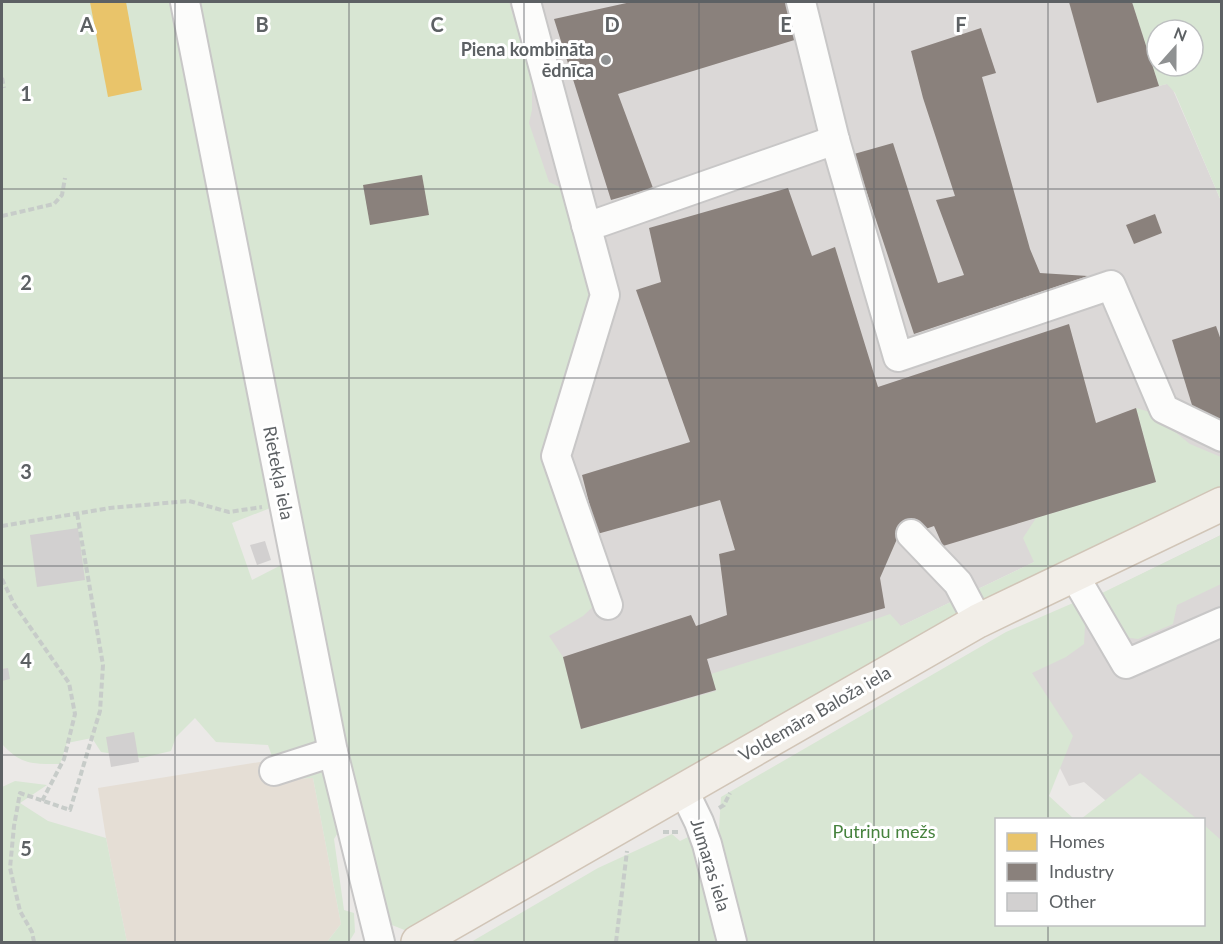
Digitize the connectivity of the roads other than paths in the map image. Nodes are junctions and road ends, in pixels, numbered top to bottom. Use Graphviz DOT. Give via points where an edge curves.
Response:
graph roads {
  1 [pos="185,2"];
  2 [pos="526,2"];
  3 [pos="801,2"];
  4 [pos="835,140"];
  5 [pos="586,225"];
  6 [pos="1221,437"];
  7 [pos="1221,504"];
  8 [pos="911,534"];
  9 [pos="1074,575"];
  10 [pos="608,605"];
  11 [pos="978,621"];
  12 [pos="1221,622"];
  13 [pos="333,752"];
  14 [pos="274,771"];
  15 [pos="683,789"];
  16 [pos="380,942"];
  17 [pos="418,942"];
  18 [pos="732,942"];
  1 -- 13 [label="street, Rietekļa iela"];
  2 -- 5 [label="street"];
  3 -- 4 [label="street"];
  4 -- 5 [label="street"];
  4 -- 6 [label="street" via="898,357 1111,285 1164,409"];
  5 -- 10 [label="street" via="605,295 556,456"];
  7 -- 9 [label="main road, Voldemāra Baloža iela"];
  8 -- 11 [label="street" via="958,582"];
  9 -- 11 [label="main road, Voldemāra Baloža iela"];
  9 -- 12 [label="street" via="1126,664"];
  11 -- 15 [label="main road, Voldemāra Baloža iela"];
  13 -- 14 [label="street"];
  13 -- 16 [label="street, Rietekļa iela"];
  15 -- 17 [label="main road, Voldemāra Baloža iela"];
  15 -- 18 [label="street, Jumaras iela" via="707,844"];
}
